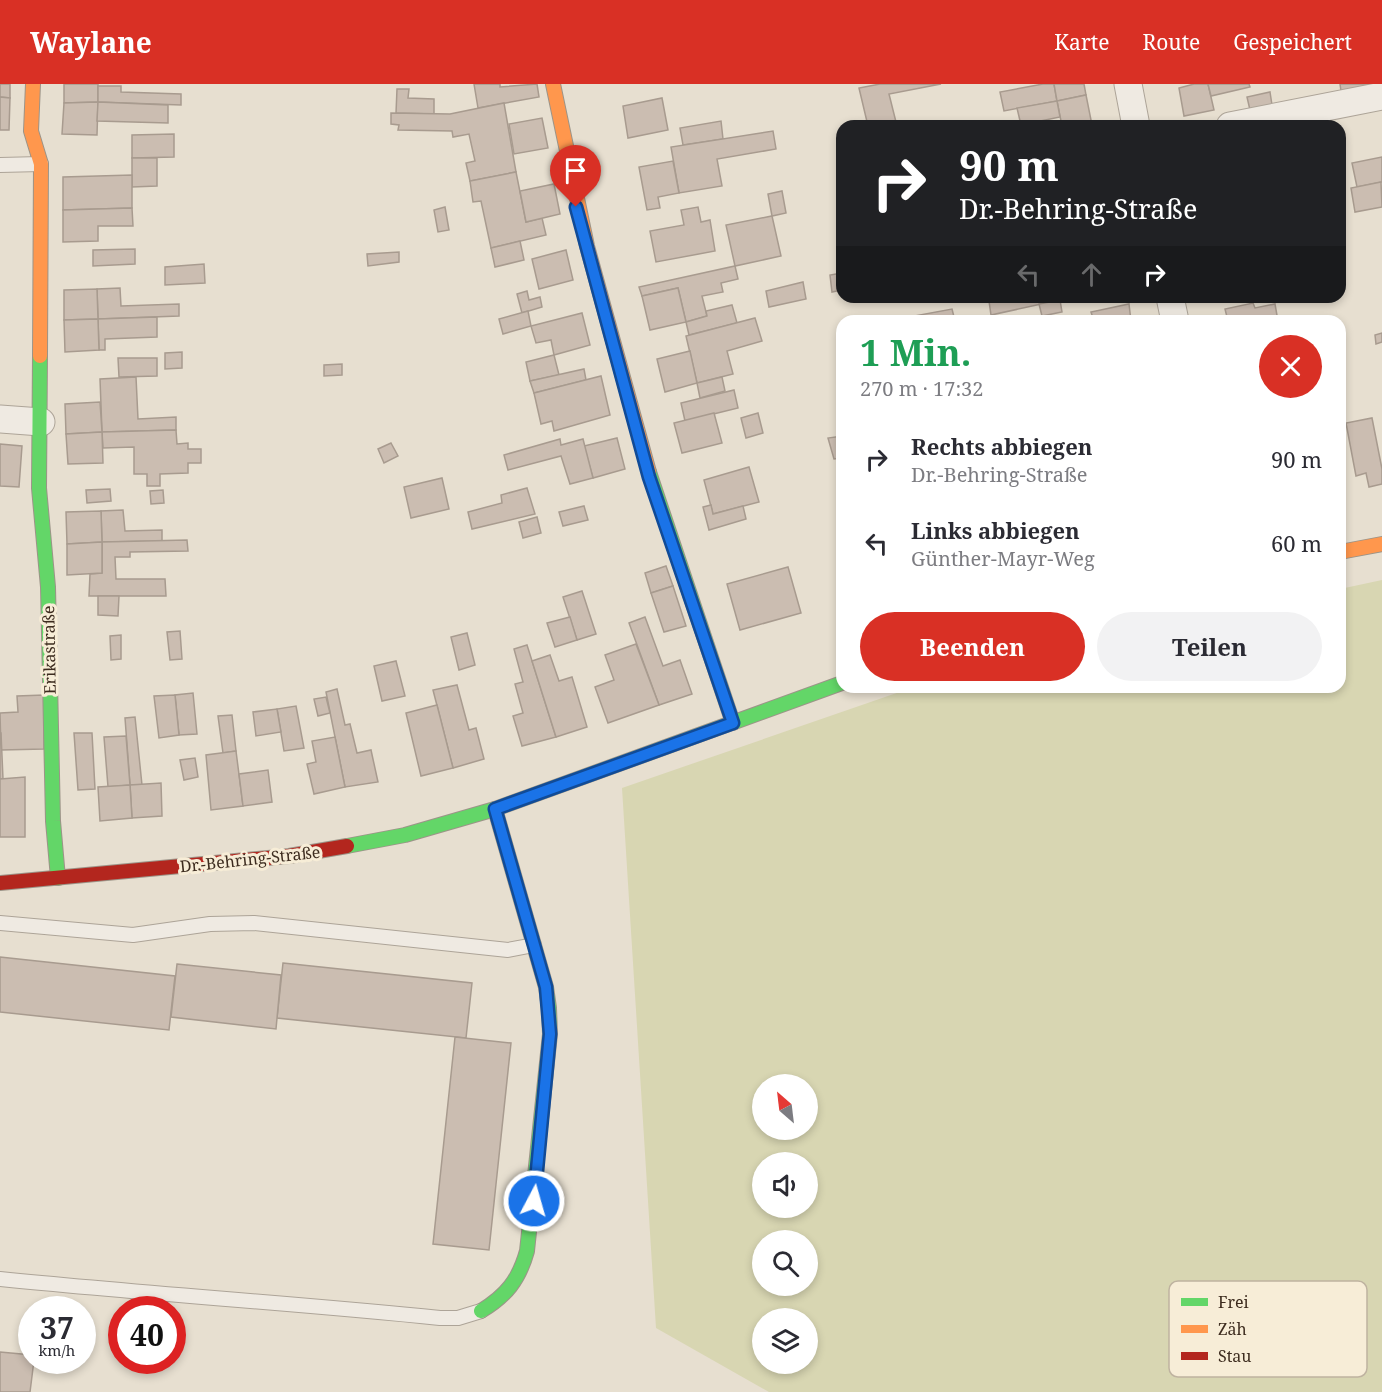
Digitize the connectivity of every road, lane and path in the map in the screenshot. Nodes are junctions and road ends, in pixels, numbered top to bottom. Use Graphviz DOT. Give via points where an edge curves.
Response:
graph roads {
  1 [pos="33,84"];
  2 [pos="553,84"];
  3 [pos="1128,84"];
  4 [pos="1382,96"];
  5 [pos="1135,120"];
  6 [pos="1260,120"];
  7 [pos="40,164"];
  8 [pos="0,165"];
  9 [pos="0,418"];
  10 [pos="41,422"];
  11 [pos="1382,544"];
  12 [pos="1346,551"];
  13 [pos="836,685"];
  14 [pos="733,723"];
  15 [pos="495,809"];
  16 [pos="58,878"];
  17 [pos="0,883"];
  18 [pos="0,923"];
  19 [pos="534,945"];
  20 [pos="0,1279"];
  21 [pos="481,1311"];
  1 -- 7 [label="street, Erikastraße" via="31,131"];
  2 -- 14 [label="street" via="582,230 649,477"];
  3 -- 5 [label="street"];
  4 -- 6 [label="street"];
  7 -- 8 [label="lane"];
  7 -- 10 [label="street, Erikastraße"];
  9 -- 10 [label="street"];
  10 -- 16 [label="street, Erikastraße" via="39,488 48,587 53,821"];
  11 -- 12 [label="street"];
  13 -- 14 [label="street, Dr.-Behring-Straße"];
  14 -- 15 [label="street, Dr.-Behring-Straße"];
  15 -- 16 [label="street, Dr.-Behring-Straße" via="343,848"];
  15 -- 19 [label="street"];
  16 -- 17 [label="street, Dr.-Behring-Straße"];
  18 -- 19 [label="lane" via="134,935 210,924 254,923 508,950"];
  19 -- 21 [label="street" via="546,987 550,1034 530,1238 525,1262 514,1285 502,1299"];
  20 -- 21 [label="lane" via="440,1318 458,1318"];
}
